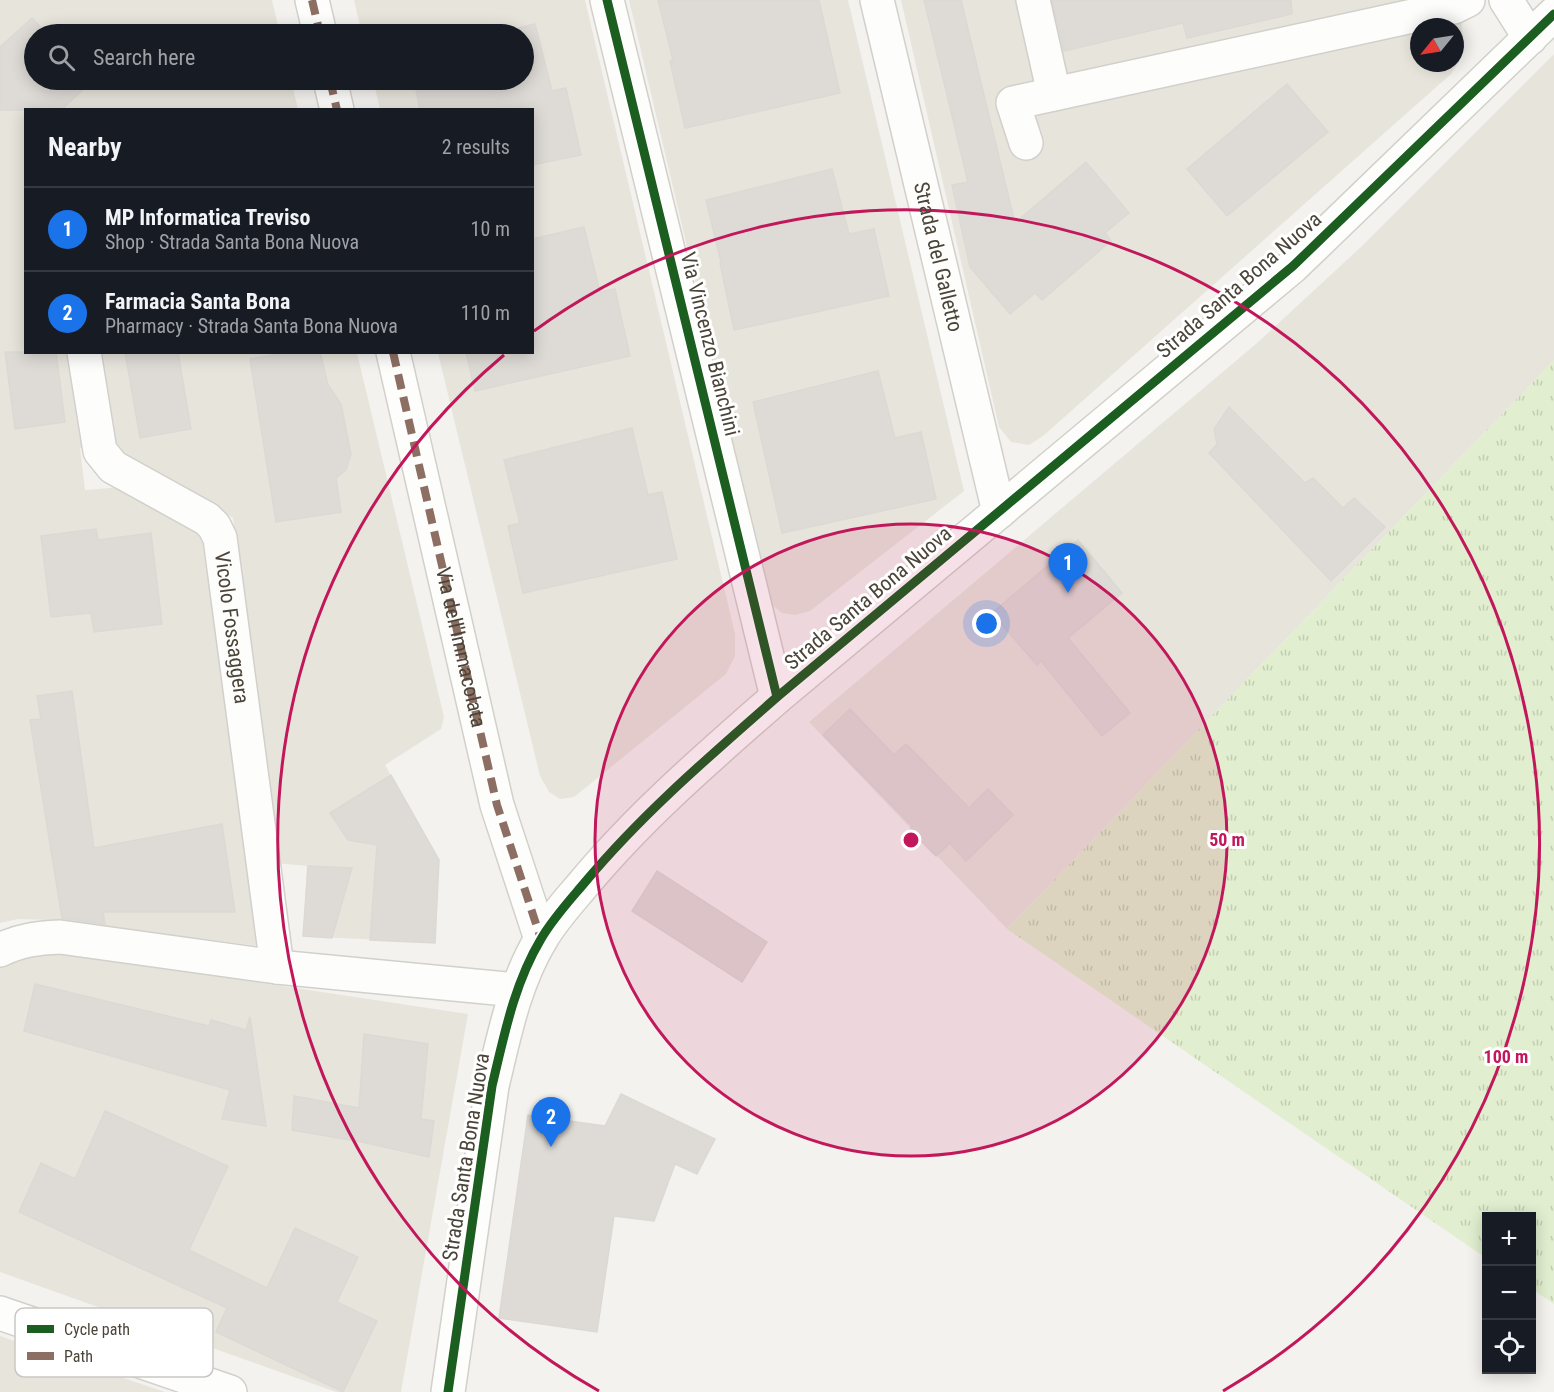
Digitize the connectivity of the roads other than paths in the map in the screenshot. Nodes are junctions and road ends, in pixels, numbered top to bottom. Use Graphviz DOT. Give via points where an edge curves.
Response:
graph roads {
  1 [pos="312,0"];
  2 [pos="607,0"];
  3 [pos="1033,0"];
  4 [pos="1468,0"];
  5 [pos="1506,0"];
  6 [pos="880,1"];
  7 [pos="1554,15"];
  8 [pos="318,24"];
  9 [pos="1530,38"];
  10 [pos="332,90"];
  11 [pos="1054,94"];
  12 [pos="337,108"];
  13 [pos="1026,143"];
  14 [pos="84,354"];
  15 [pos="393,354"];
  16 [pos="999,512"];
  17 [pos="777,697"];
  18 [pos="541,939"];
  19 [pos="0,950"];
  20 [pos="277,967"];
  21 [pos="517,990"];
  22 [pos="0,1313"];
  23 [pos="15,1318"];
  24 [pos="186,1377"];
  25 [pos="451,1391"];
  26 [pos="230,1392"];
  1 -- 8 [label="street"];
  2 -- 17 [label="street, Via Vincenzo Bianchini"];
  3 -- 11 [label="street"];
  4 -- 11 [label="street" via="1454,7"];
  5 -- 9 [label="street"];
  6 -- 16 [label="street, Strada del Galletto"];
  7 -- 9 [label="street, Strada Santa Bona Nuova"];
  9 -- 16 [label="street, Strada Santa Bona Nuova" via="1293,266"];
  10 -- 12 [label="street"];
  11 -- 13 [label="street" via="1013,103"];
  14 -- 20 [label="street, Vicolo Fossaggera" via="100,451 106,461 207,519 220,538"];
  15 -- 18 [label="street, Via dell'Immacolata" via="497,805"];
  16 -- 17 [label="street, Strada Santa Bona Nuova"];
  17 -- 18 [label="street, Strada Santa Bona Nuova" via="626,837"];
  18 -- 21 [label="street, Strada Santa Bona Nuova"];
  19 -- 20 [label="street" via="33,938 60,937"];
  20 -- 21 [label="street"];
  21 -- 25 [label="street, Strada Santa Bona Nuova" via="492,1086"];
  22 -- 23 [label="street"];
  24 -- 26 [label="street"];
}
